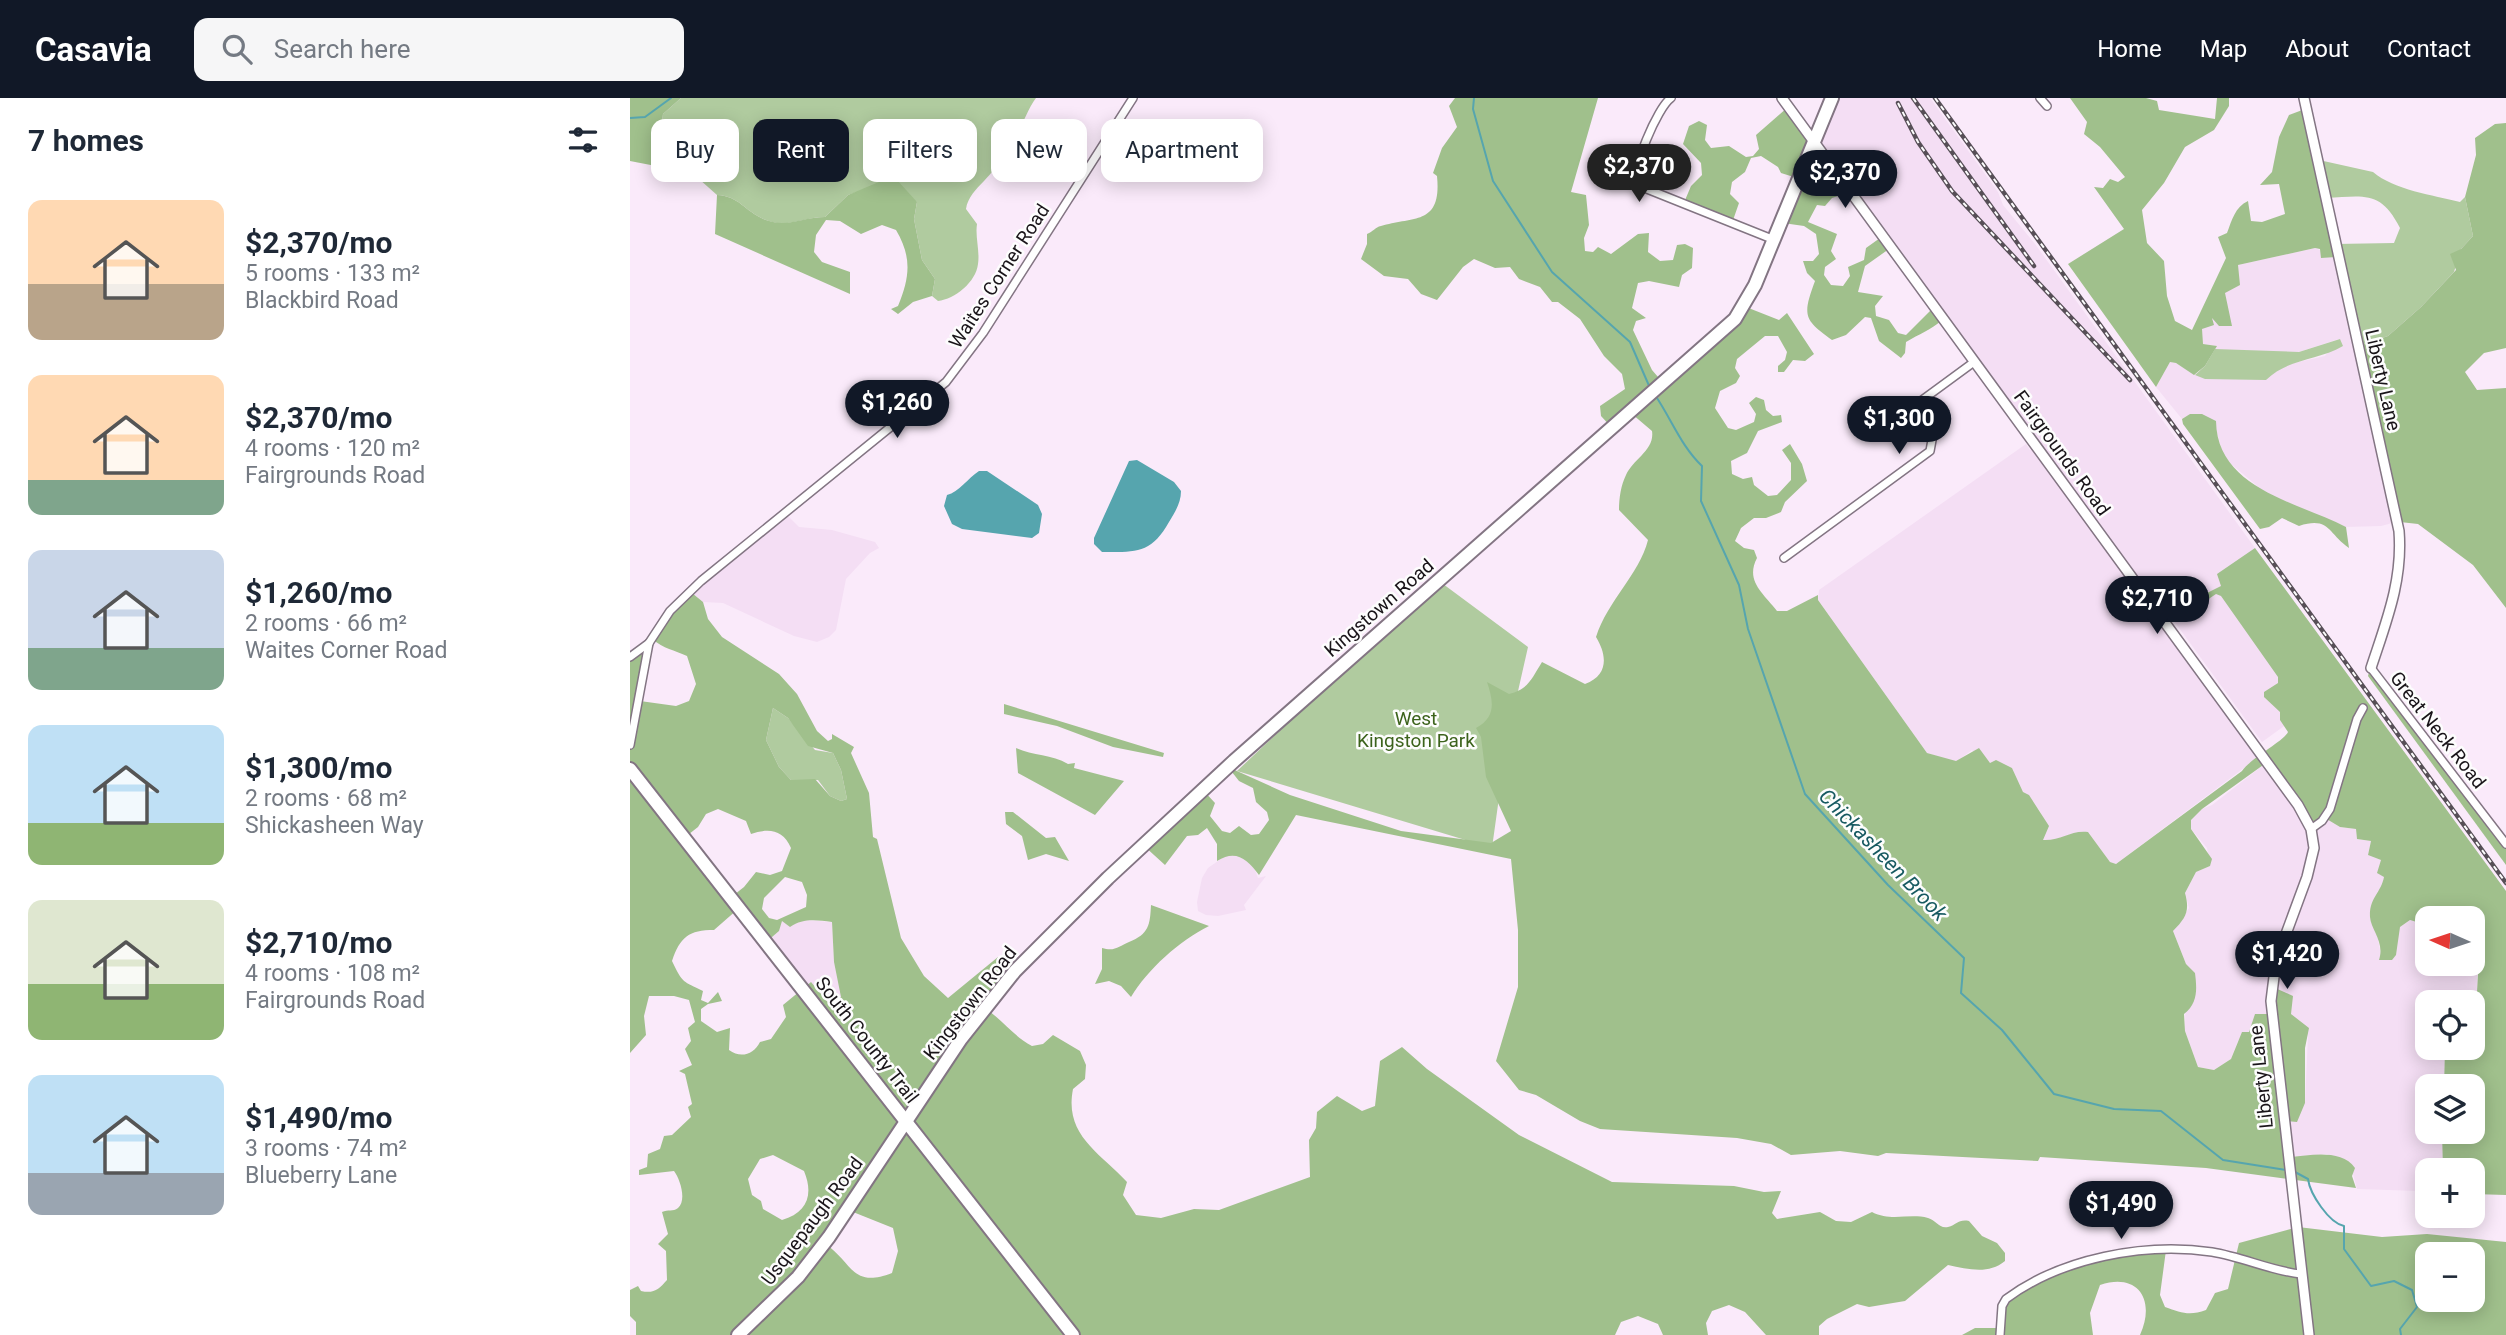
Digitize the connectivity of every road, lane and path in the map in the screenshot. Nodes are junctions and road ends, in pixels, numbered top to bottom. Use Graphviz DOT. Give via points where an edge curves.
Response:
graph roads {
  1 [pos="1133,98"];
  2 [pos="1671,98"];
  3 [pos="1782,98"];
  4 [pos="1832,98"];
  5 [pos="2040,98"];
  6 [pos="2304,98"];
  7 [pos="2047,106"];
  8 [pos="1813,139"];
  9 [pos="1772,239"];
  10 [pos="1974,362"];
  11 [pos="1784,558"];
  12 [pos="649,643"];
  13 [pos="630,657"];
  14 [pos="2371,668"];
  15 [pos="2363,708"];
  16 [pos="630,745"];
  17 [pos="630,769"];
  18 [pos="2311,829"];
  19 [pos="2506,845"];
  20 [pos="908,1122"];
  21 [pos="2301,1274"];
  22 [pos="738,1335"];
  23 [pos="1073,1335"];
  24 [pos="2000,1335"];
  25 [pos="2309,1335"];
  1 -- 12 [label="street, Waites Corner Road" via="983,333 946,382 701,581 670,611"];
  2 -- 9 [label="street" via="1655,119 1636,173 1637,186"];
  3 -- 8 [label="street, Fairgrounds Road"];
  4 -- 8 [label="main road, Kingstown Road"];
  5 -- 7 [label="street"];
  6 -- 14 [label="street, Liberty Lane" via="2399,531 2397,590"];
  8 -- 9 [label="main road, Kingstown Road"];
  8 -- 10 [label="street, Fairgrounds Road"];
  9 -- 20 [label="main road, Kingstown Road" via="1752,292 1735,318 1291,710 1108,878 1015,971 961,1039"];
  10 -- 11 [label="street" via="1914,406 1915,419 1932,440 1930,451"];
  10 -- 18 [label="street, Fairgrounds Road" via="2298,805"];
  12 -- 13 [label="street, Waites Corner Road"];
  12 -- 16 [label="street, Waites Corner Road"];
  14 -- 19 [label="street, Great Neck Road"];
  15 -- 18 [label="street" via="2330,809"];
  17 -- 20 [label="main road, South County Trail"];
  18 -- 21 [label="street, Liberty Lane" via="2314,848 2309,870 2272,982 2272,1018"];
  20 -- 22 [label="main road, Usquepaugh Road" via="798,1277"];
  20 -- 23 [label="main road, South County Trail"];
  21 -- 24 [label="street" via="2193,1250 2098,1256 2060,1269 2006,1299"];
  21 -- 25 [label="street, Liberty Lane"];
}
